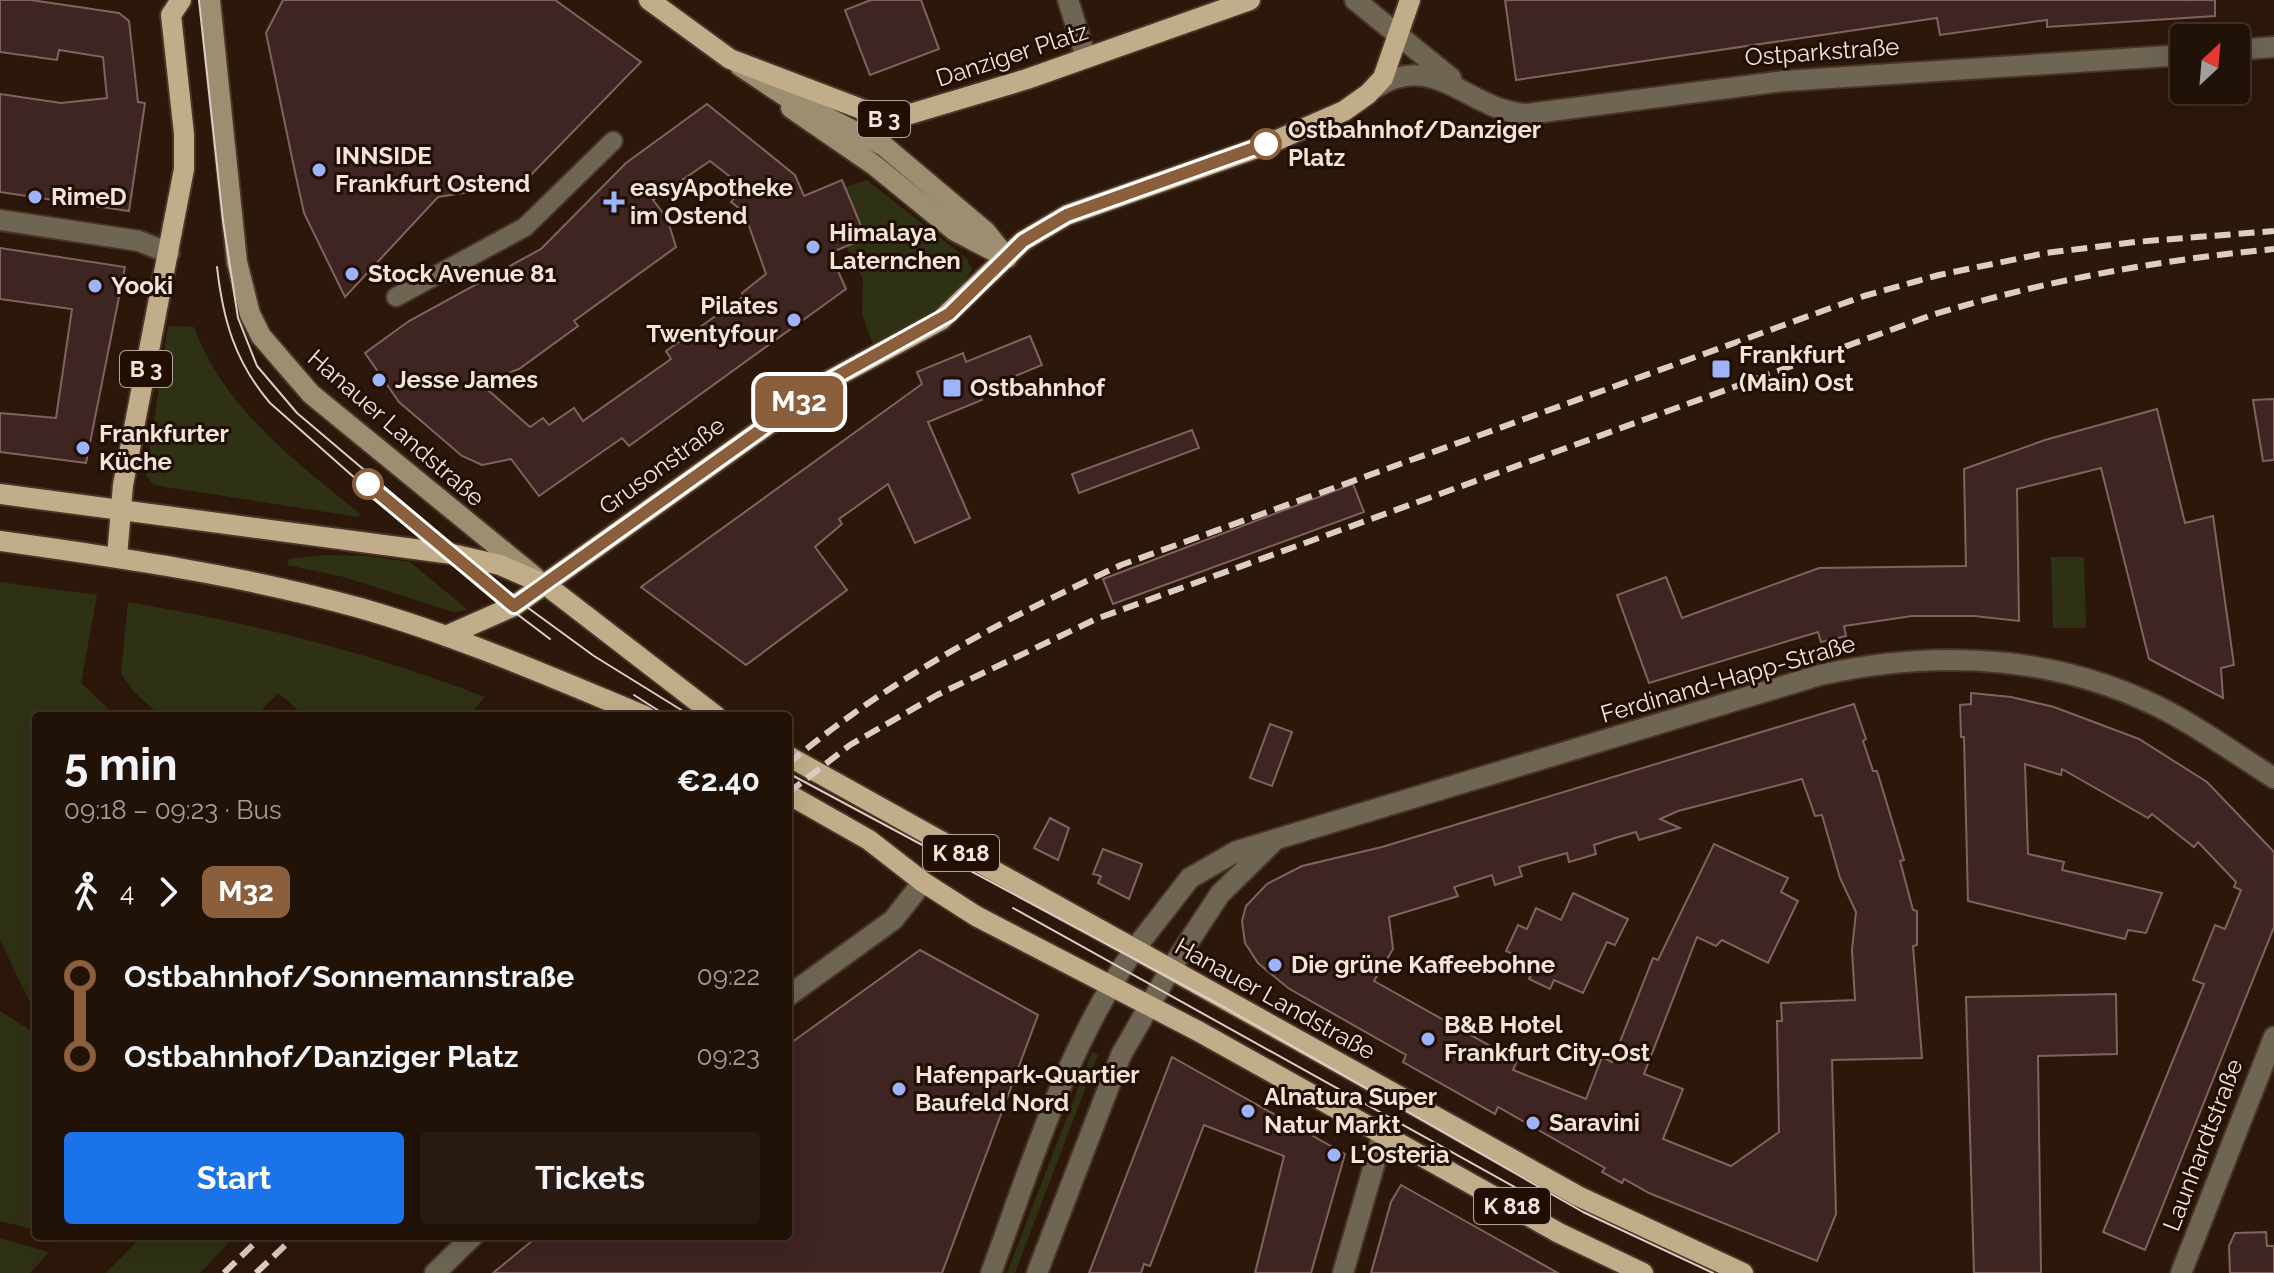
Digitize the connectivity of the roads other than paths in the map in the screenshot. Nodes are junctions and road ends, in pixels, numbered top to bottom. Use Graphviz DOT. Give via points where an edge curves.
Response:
graph roads {
  1 [pos="210,0"];
  2 [pos="649,0"];
  3 [pos="1068,0"];
  4 [pos="1250,0"];
  5 [pos="1355,0"];
  6 [pos="1410,0"];
  7 [pos="174,5"];
  8 [pos="1399,35"];
  9 [pos="2274,47"];
  10 [pos="2250,49"];
  11 [pos="2170,56"];
  12 [pos="1086,58"];
  13 [pos="730,59"];
  14 [pos="1375,88"];
  15 [pos="1470,93"];
  16 [pos="613,141"];
  17 [pos="0,220"];
  18 [pos="169,253"];
  19 [pos="1007,258"];
  20 [pos="396,297"];
  21 [pos="0,494"];
  22 [pos="120,511"];
  23 [pos="0,541"];
  24 [pos="117,557"];
  25 [pos="546,585"];
  26 [pos="446,636"];
  27 [pos="635,712"];
  28 [pos="711,712"];
  29 [pos="792,758"];
  30 [pos="2274,778"];
  31 [pos="792,796"];
  32 [pos="1278,838"];
  33 [pos="923,882"];
  34 [pos="1134,950"];
  35 [pos="1170,970"];
  36 [pos="1109,987"];
  37 [pos="792,993"];
  38 [pos="1147,1006"];
  39 [pos="2274,1037"];
  40 [pos="1383,1134"];
  41 [pos="469,1240"];
  42 [pos="1630,1270"];
  43 [pos="435,1273"];
  44 [pos="991,1273"];
  45 [pos="1037,1273"];
  46 [pos="1343,1273"];
  47 [pos="1743,1273"];
  48 [pos="2181,1273"];
  1 -- 25 [label="main road, Hanauer Landstraße" via="237,262 261,336 311,394"];
  2 -- 13 [label="main road, B 3"];
  3 -- 12 [label="street"];
  4 -- 12 [label="main road, Danziger Platz / B 3"];
  5 -- 8 [label="street"];
  6 -- 8 [label="main road"];
  7 -- 18 [label="main road, B 3" via="185,153"];
  8 -- 14 [label="main road"];
  8 -- 15 [label="street, Ostparkstraße"];
  9 -- 10 [label="street"];
  11 -- 15 [label="street, Ostparkstraße" via="1784,81 1527,114 1503,110"];
  12 -- 13 [label="main road, Danziger Platz / B 3" via="896,120 875,117"];
  13 -- 19 [label="main road, B 3" via="955,231"];
  14 -- 15 [label="street, Ostparkstraße" via="1395,77 1421,75"];
  14 -- 19 [label="main road" via="1313,126 1067,215 1041,228"];
  16 -- 20 [label="street" via="525,227"];
  17 -- 18 [label="street" via="139,241"];
  18 -- 22 [label="main road, B 3"];
  19 -- 25 [label="main road, Grusonstraße" via="949,314 832,379"];
  21 -- 22 [label="main road, Hanauer Landstraße"];
  22 -- 24 [label="main road, B 3"];
  22 -- 25 [label="main road, Hanauer Landstraße" via="452,554 500,565"];
  23 -- 24 [label="main road"];
  24 -- 26 [label="main road" via="287,589"];
  25 -- 26 [label="main road" via="492,618"];
  25 -- 28 [label="main road, Hanauer Landstraße"];
  26 -- 27 [label="main road"];
  29 -- 34 [label="main road, Hanauer Landstraße / K 818"];
  30 -- 32 [label="street, Ferdinand-Happ-Straße" via="2176,716 2086,678 1998,661 1912,659 1820,675"];
  31 -- 33 [label="main road, K 818" via="869,840"];
  32 -- 34 [label="street, Ferdinand-Happ-Straße" via="1203,867"];
  32 -- 35 [label="street, Ferdinand-Happ-Straße" via="1220,894"];
  33 -- 36 [label="main road, K 818"];
  33 -- 37 [label="street" via="893,920"];
  34 -- 35 [label="main road, Hanauer Landstraße / K 818"];
  34 -- 36 [label="street, Ferdinand-Happ-Straße"];
  35 -- 38 [label="street, Ferdinand-Happ-Straße"];
  35 -- 47 [label="main road, Hanauer Landstraße / K 818" via="1578,1196"];
  36 -- 38 [label="main road, K 818"];
  36 -- 44 [label="street, Ferdinand-Happ-Straße" via="1064,1076"];
  38 -- 40 [label="main road, K 818"];
  38 -- 45 [label="street, Ferdinand-Happ-Straße" via="1114,1071"];
  39 -- 48 [label="street, Launhardtstraße"];
  40 -- 42 [label="main road, K 818"];
  40 -- 46 [label="street"];
  41 -- 43 [label="street"];
}
